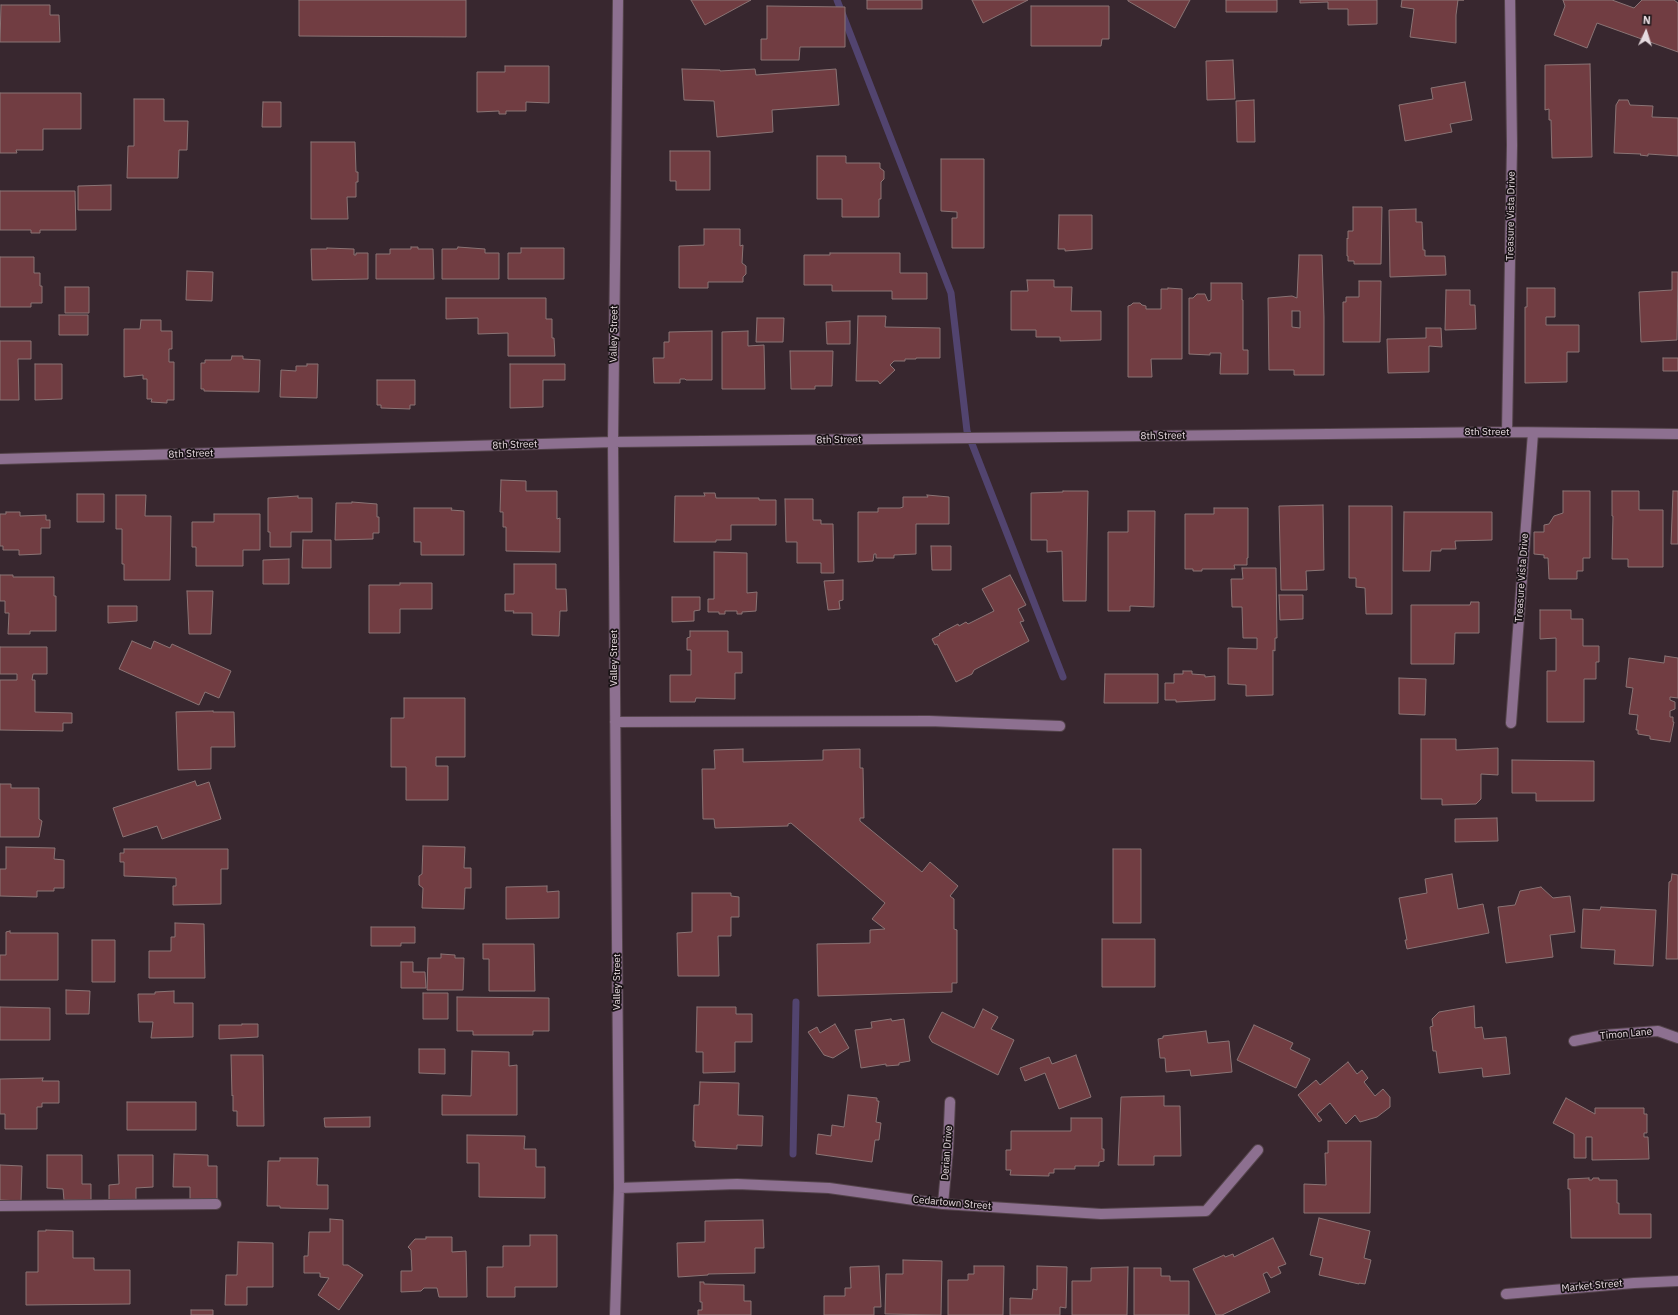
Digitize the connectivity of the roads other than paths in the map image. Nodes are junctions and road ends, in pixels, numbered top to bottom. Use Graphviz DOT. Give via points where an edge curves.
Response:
graph roads {
  1 [pos="618,0"];
  2 [pos="1510,0"];
  3 [pos="1507,432"];
  4 [pos="1533,433"];
  5 [pos="1678,434"];
  6 [pos="613,442"];
  7 [pos="0,459"];
  8 [pos="615,722"];
  9 [pos="1511,723"];
  10 [pos="1060,726"];
  11 [pos="1678,1038"];
  12 [pos="1574,1041"];
  13 [pos="950,1102"];
  14 [pos="1258,1150"];
  15 [pos="618,1188"];
  16 [pos="216,1204"];
  17 [pos="944,1204"];
  18 [pos="0,1206"];
  19 [pos="1678,1281"];
  20 [pos="1506,1294"];
  21 [pos="615,1315"];
  1 -- 6 [label="street, Valley Street"];
  2 -- 3 [label="street, Treasure Vista Drive" via="1512,145"];
  3 -- 4 [label="street, 8th Street"];
  3 -- 6 [label="street, 8th Street"];
  4 -- 5 [label="street, 8th Street"];
  4 -- 9 [label="street, Treasure Vista Drive"];
  6 -- 7 [label="street, 8th Street"];
  6 -- 8 [label="street, Valley Street"];
  8 -- 10 [label="street" via="929,721"];
  8 -- 15 [label="street, Valley Street"];
  11 -- 12 [label="street, Timon Lane" via="1658,1031 1604,1035"];
  13 -- 17 [label="street, Derian Drive"];
  14 -- 17 [label="street, Cedartown Street" via="1206,1211 1100,1214"];
  15 -- 17 [label="street, Cedartown Street" via="737,1184 822,1188"];
  15 -- 21 [label="street, Valley Street"];
  16 -- 18 [label="street"];
  19 -- 20 [label="street, Market Street"];
}
